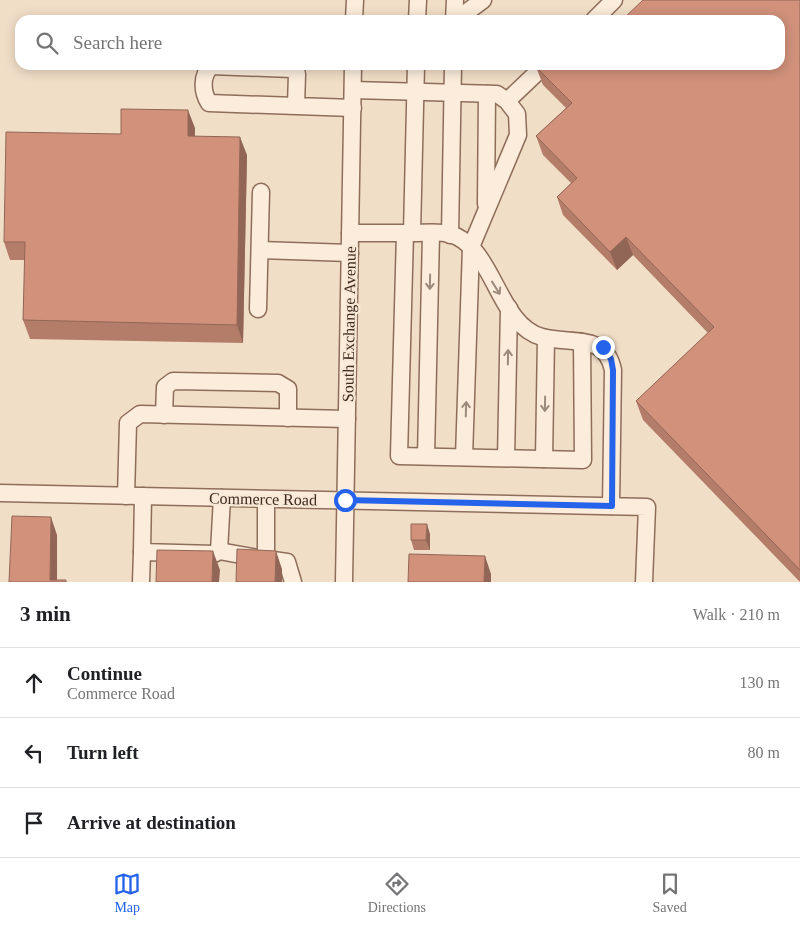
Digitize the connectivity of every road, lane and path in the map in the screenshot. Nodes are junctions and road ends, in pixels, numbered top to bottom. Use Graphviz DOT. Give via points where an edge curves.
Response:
graph roads {
  1 [pos="355,0"];
  2 [pos="418,0"];
  3 [pos="455,0"];
  4 [pos="484,0"];
  5 [pos="614,0"];
  6 [pos="354,15"];
  7 [pos="418,15"];
  8 [pos="455,15"];
  9 [pos="462,15"];
  10 [pos="599,15"];
  11 [pos="207,70"];
  12 [pos="294,70"];
  13 [pos="353,70"];
  14 [pos="416,70"];
  15 [pos="453,70"];
  16 [pos="540,70"];
  17 [pos="353,90"];
  18 [pos="415,90"];
  19 [pos="452,92"];
  20 [pos="487,94"];
  21 [pos="508,102"];
  22 [pos="296,106"];
  23 [pos="353,108"];
  24 [pos="261,192"];
  25 [pos="486,212"];
  26 [pos="350,233"];
  27 [pos="408,233"];
  28 [pos="432,234"];
  29 [pos="450,234"];
  30 [pos="470,246"];
  31 [pos="260,250"];
  32 [pos="350,253"];
  33 [pos="509,308"];
  34 [pos="258,309"];
  35 [pos="546,338"];
  36 [pos="582,342"];
  37 [pos="164,415"];
  38 [pos="288,418"];
  39 [pos="347,419"];
  40 [pos="426,456"];
  41 [pos="464,457"];
  42 [pos="506,458"];
  43 [pos="544,459"];
  44 [pos="0,493"];
  45 [pos="126,496"];
  46 [pos="143,496"];
  47 [pos="222,498"];
  48 [pos="266,499"];
  49 [pos="345,500"];
  50 [pos="612,506"];
  51 [pos="219,551"];
  52 [pos="142,552"];
  53 [pos="266,559"];
  54 [pos="141,582"];
  55 [pos="293,582"];
  56 [pos="344,582"];
  57 [pos="644,582"];
  1 -- 6 [label="street"];
  2 -- 7 [label="street"];
  3 -- 8 [label="street"];
  4 -- 9 [label="street"];
  5 -- 10 [label="street"];
  11 -- 22 [label="street" via="203,95 209,103"];
  12 -- 22 [label="street" via="297,74"];
  13 -- 17 [label="street, South Exchange Avenue"];
  14 -- 18 [label="street"];
  15 -- 19 [label="street"];
  16 -- 21 [label="street"];
  17 -- 18 [label="street"];
  17 -- 23 [label="street, South Exchange Avenue"];
  18 -- 19 [label="street"];
  18 -- 27 [label="street"];
  19 -- 20 [label="street"];
  19 -- 29 [label="street"];
  20 -- 21 [label="street" via="497,94"];
  20 -- 25 [label="street"];
  21 -- 25 [label="street" via="517,114 518,135"];
  22 -- 23 [label="street"];
  23 -- 26 [label="street, South Exchange Avenue"];
  24 -- 31 [label="street"];
  25 -- 30 [label="street"];
  26 -- 27 [label="street"];
  26 -- 32 [label="street, South Exchange Avenue"];
  27 -- 28 [label="street"];
  27 -- 40 [label="street" via="399,456"];
  28 -- 29 [label="street"];
  28 -- 40 [label="street, one-way"];
  29 -- 30 [label="street"];
  30 -- 33 [label="street, one-way"];
  41 -- 30 [label="street, one-way"];
  31 -- 32 [label="street"];
  31 -- 34 [label="street"];
  32 -- 39 [label="street, South Exchange Avenue"];
  33 -- 35 [label="street" via="519,323"];
  42 -- 33 [label="street, one-way"];
  35 -- 36 [label="street"];
  35 -- 43 [label="street, one-way"];
  36 -- 43 [label="street" via="583,460"];
  36 -- 50 [label="street" via="603,347 611,359"];
  37 -- 38 [label="street"];
  37 -- 38 [label="street" via="165,387 174,381 278,383 288,389"];
  37 -- 45 [label="street" via="140,414 128,423"];
  38 -- 39 [label="street"];
  39 -- 49 [label="street, South Exchange Avenue"];
  40 -- 41 [label="street"];
  41 -- 42 [label="street"];
  42 -- 43 [label="street"];
  44 -- 45 [label="street, Commerce Road"];
  45 -- 46 [label="street, Commerce Road"];
  46 -- 47 [label="street, Commerce Road"];
  46 -- 52 [label="street"];
  47 -- 48 [label="street, Commerce Road"];
  47 -- 51 [label="street"];
  48 -- 49 [label="street, Commerce Road"];
  48 -- 53 [label="street"];
  49 -- 50 [label="street, Commerce Road"];
  49 -- 56 [label="street, South Exchange Avenue"];
  50 -- 57 [label="street, Commerce Road" via="647,507"];
  51 -- 52 [label="street" via="214,554"];
  51 -- 53 [label="street"];
  52 -- 54 [label="street"];
  53 -- 55 [label="street" via="287,562"];
}
